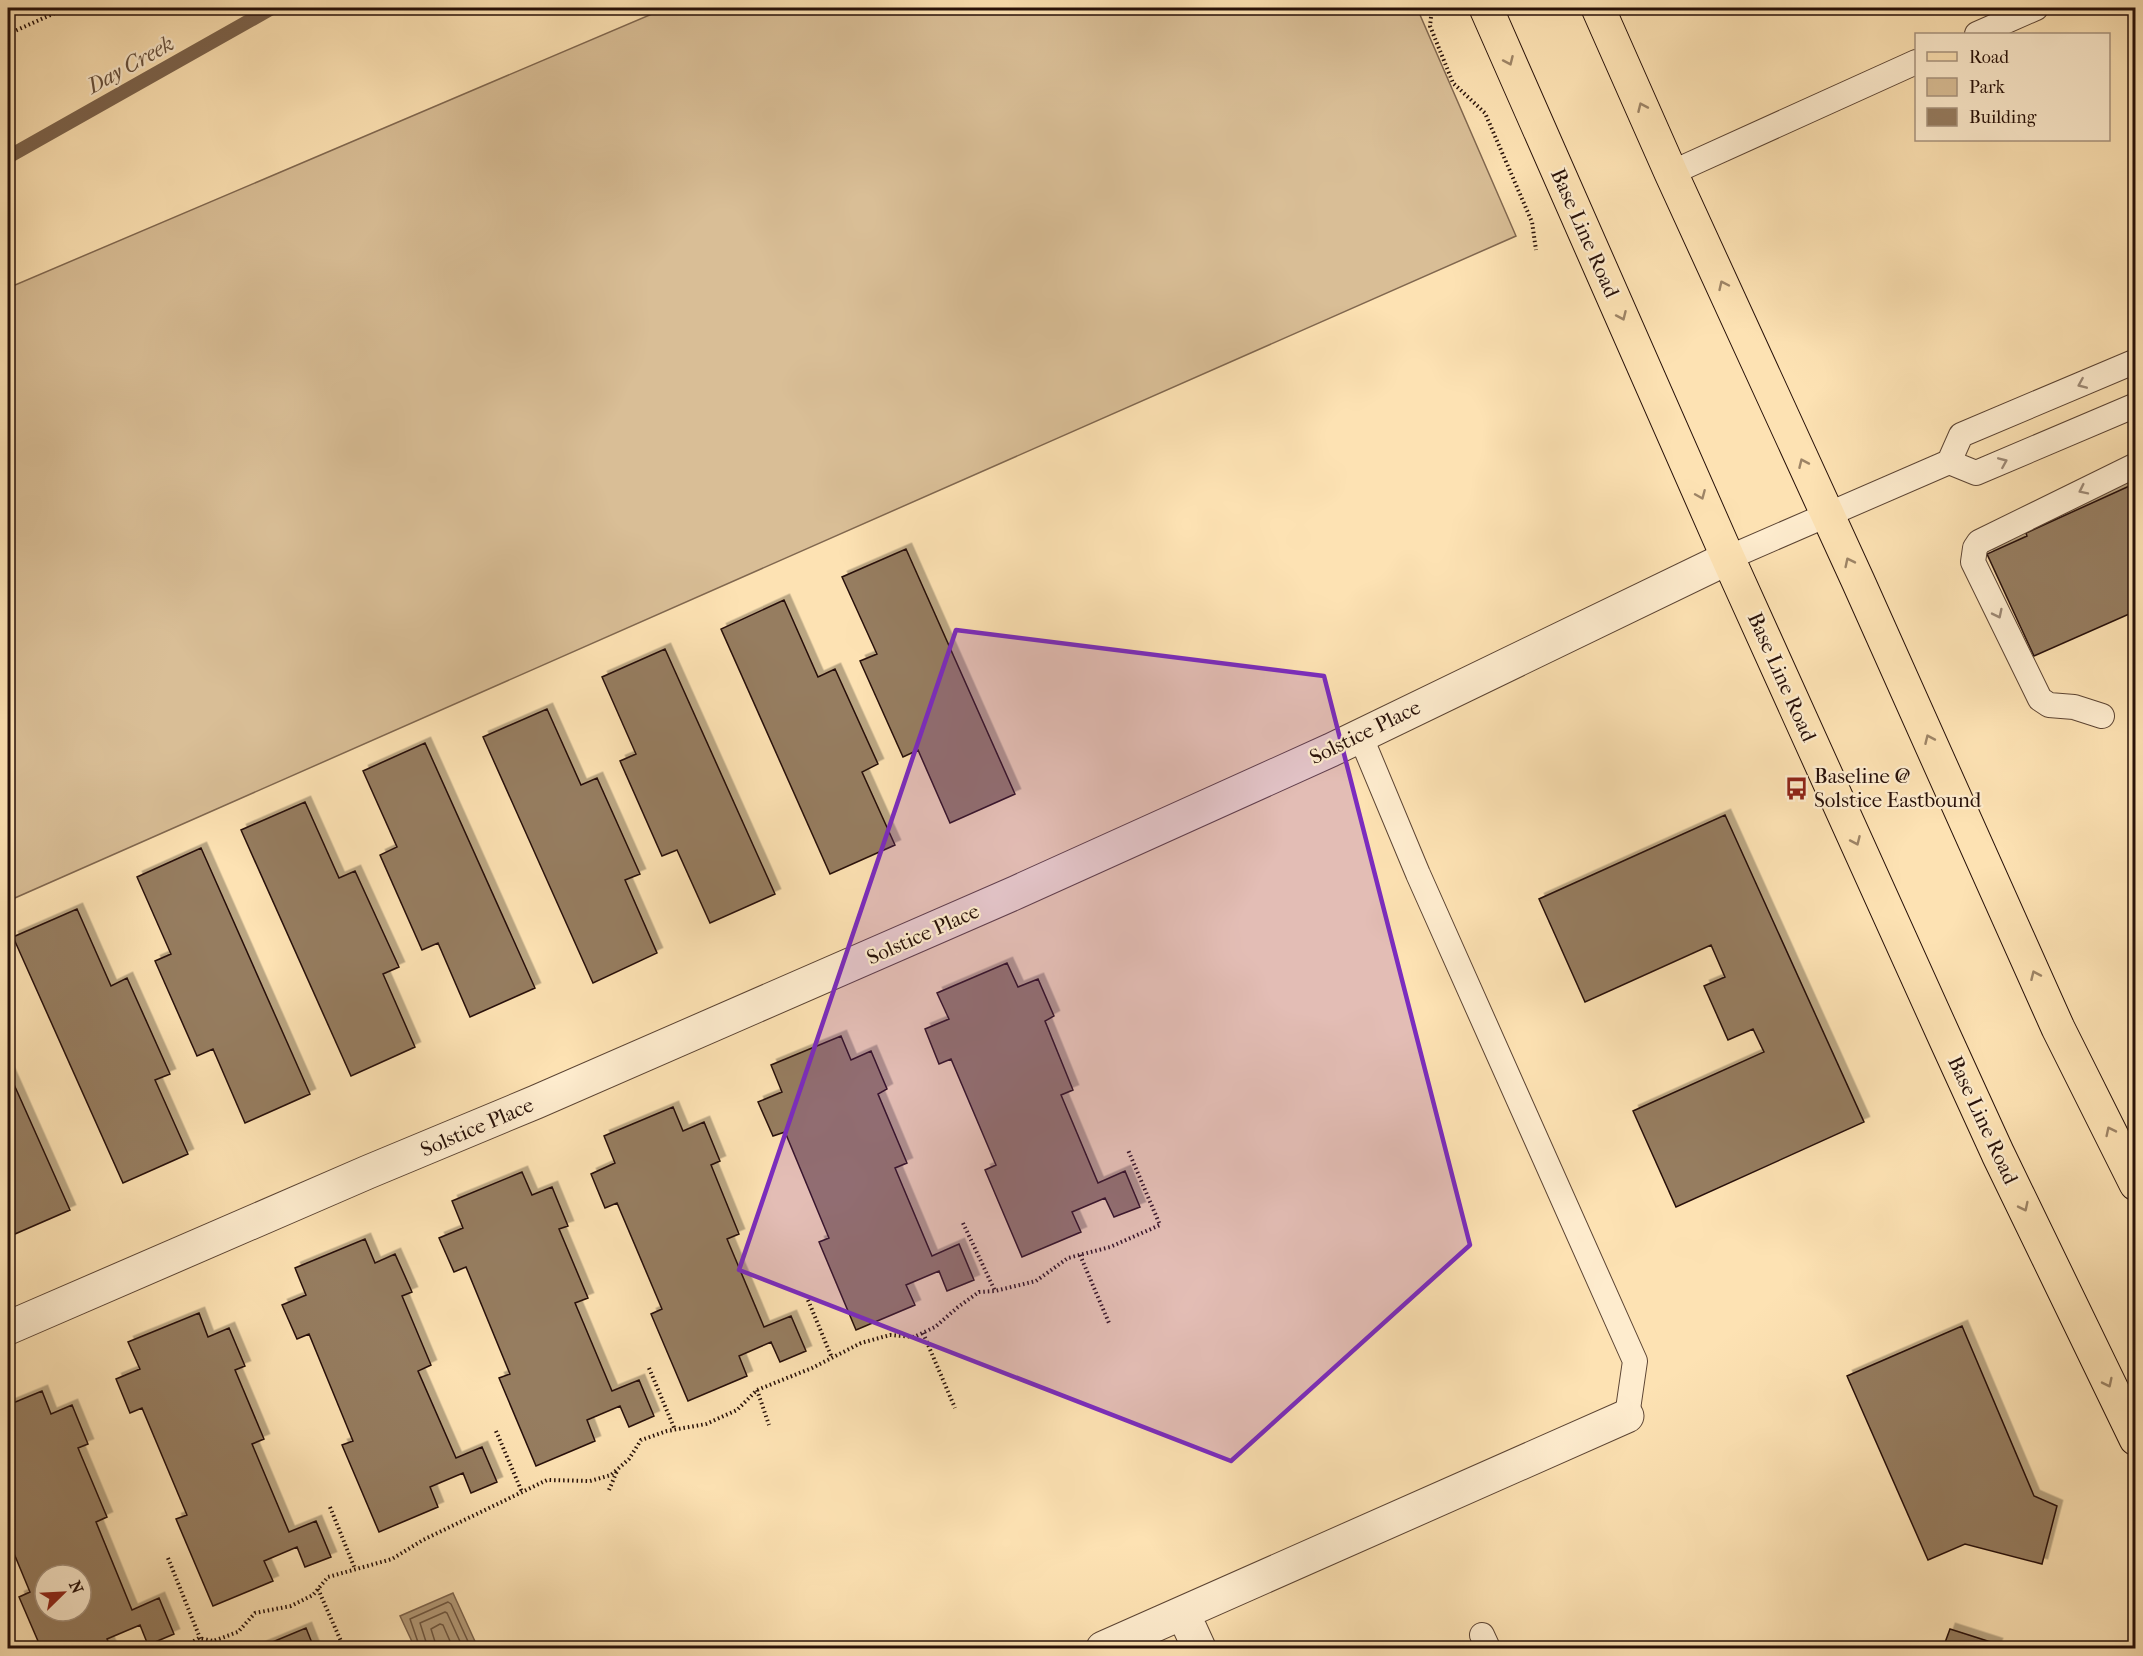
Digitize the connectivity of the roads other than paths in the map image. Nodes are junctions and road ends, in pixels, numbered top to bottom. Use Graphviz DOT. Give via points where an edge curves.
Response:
graph roads {
  1 [pos="1486,8"];
  2 [pos="1598,8"];
  3 [pos="2036,8"];
  4 [pos="1979,33"];
  5 [pos="1915,63"];
  6 [pos="1671,173"];
  7 [pos="2136,361"];
  8 [pos="2136,405"];
  9 [pos="1949,462"];
  10 [pos="2136,465"];
  11 [pos="1827,516"];
  12 [pos="1728,558"];
  13 [pos="2102,716"];
  14 [pos="1360,735"];
  15 [pos="2136,1184"];
  16 [pos="8,1328"];
  17 [pos="1627,1416"];
  18 [pos="2136,1439"];
  19 [pos="1184,1613"];
  20 [pos="1103,1648"];
  21 [pos="1199,1648"];
  1 -- 12 [label="main road, Base Line Road, one-way"];
  6 -- 2 [label="main road, one-way"];
  3 -- 4 [label="lane"];
  5 -- 6 [label="lane"];
  11 -- 6 [label="main road, one-way"];
  7 -- 9 [label="lane, one-way" via="1961,435"];
  9 -- 8 [label="lane, one-way" via="1976,473"];
  9 -- 11 [label="lane, Solstice Place"];
  10 -- 13 [label="lane, one-way" via="1979,542 1973,562 2040,699 2049,705 2074,707"];
  11 -- 12 [label="lane, Solstice Place"];
  15 -- 11 [label="main road, one-way" via="2058,1028"];
  12 -- 14 [label="street, Solstice Place"];
  12 -- 18 [label="main road, Base Line Road, one-way" via="1998,1154"];
  14 -- 16 [label="street, Solstice Place" via="1017,892"];
  14 -- 17 [label="lane" via="1635,1360"];
  17 -- 19 [label="street"];
  19 -- 20 [label="street"];
  19 -- 21 [label="street"];
}
